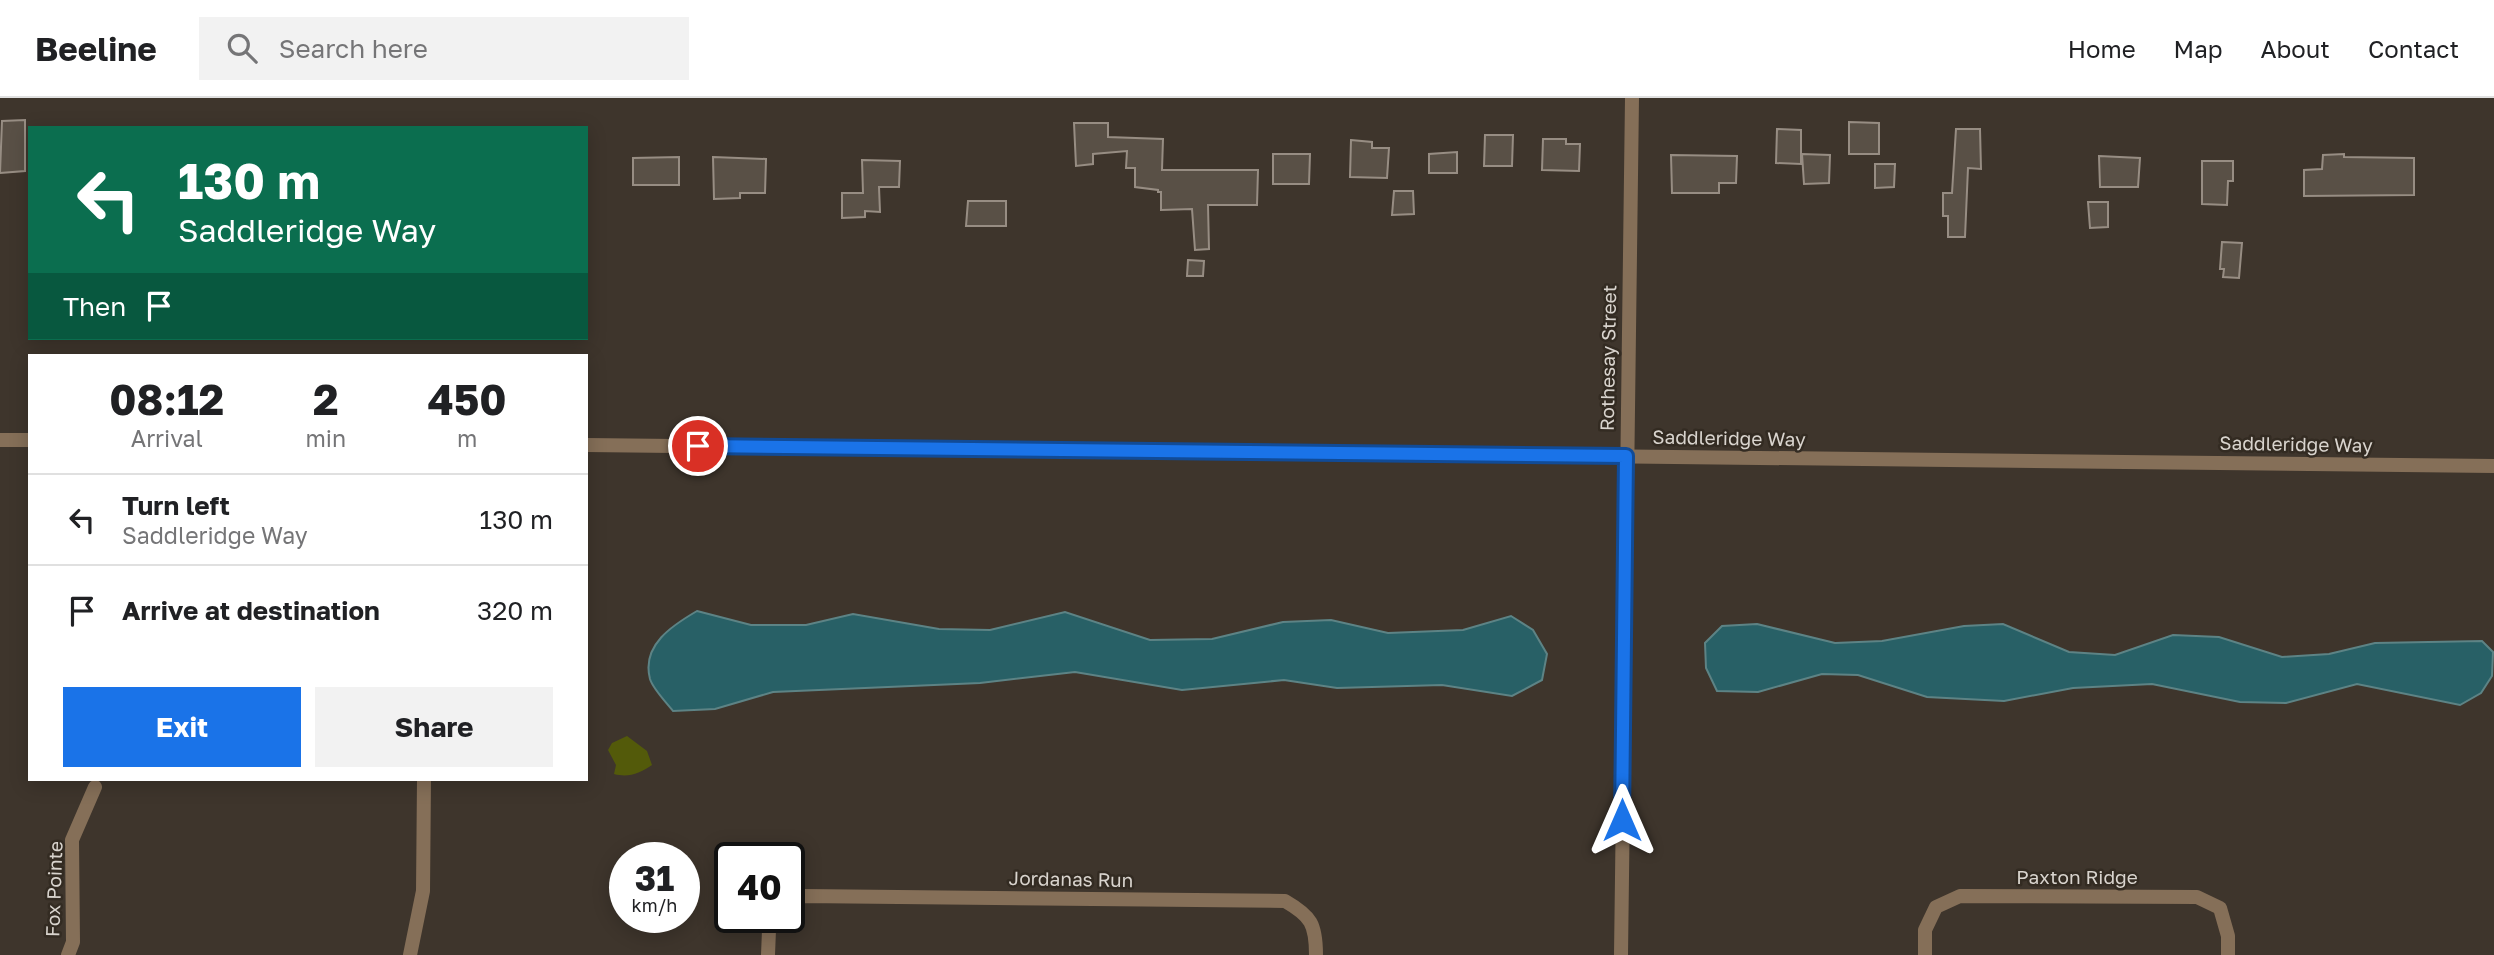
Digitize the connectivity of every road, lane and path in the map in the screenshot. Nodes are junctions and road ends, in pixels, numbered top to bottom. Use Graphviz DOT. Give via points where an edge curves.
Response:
graph roads {
  1 [pos="1632,98"];
  2 [pos="0,440"];
  3 [pos="28,440"];
  4 [pos="588,445"];
  5 [pos="1626,456"];
  6 [pos="2494,466"];
  7 [pos="424,781"];
  8 [pos="94,787"];
  9 [pos="805,896"];
  10 [pos="769,933"];
  11 [pos="68,955"];
  12 [pos="410,955"];
  13 [pos="768,955"];
  14 [pos="1316,955"];
  15 [pos="1621,955"];
  16 [pos="1925,955"];
  17 [pos="2228,955"];
  1 -- 5 [label="street, Rothesay Street"];
  2 -- 3 [label="street"];
  4 -- 5 [label="street, Saddleridge Way"];
  5 -- 6 [label="street, Saddleridge Way"];
  5 -- 15 [label="street, Rothesay Street"];
  7 -- 12 [label="street" via="423,891"];
  8 -- 11 [label="street, Fox Pointe" via="72,840 73,942"];
  9 -- 14 [label="street, Jordanas Run" via="1285,901 1305,913 1316,935"];
  10 -- 13 [label="street"];
  16 -- 17 [label="street, Paxton Ridge" via="1926,930 1936,907 1960,896 1988,896 2197,897 2220,908"];
}
